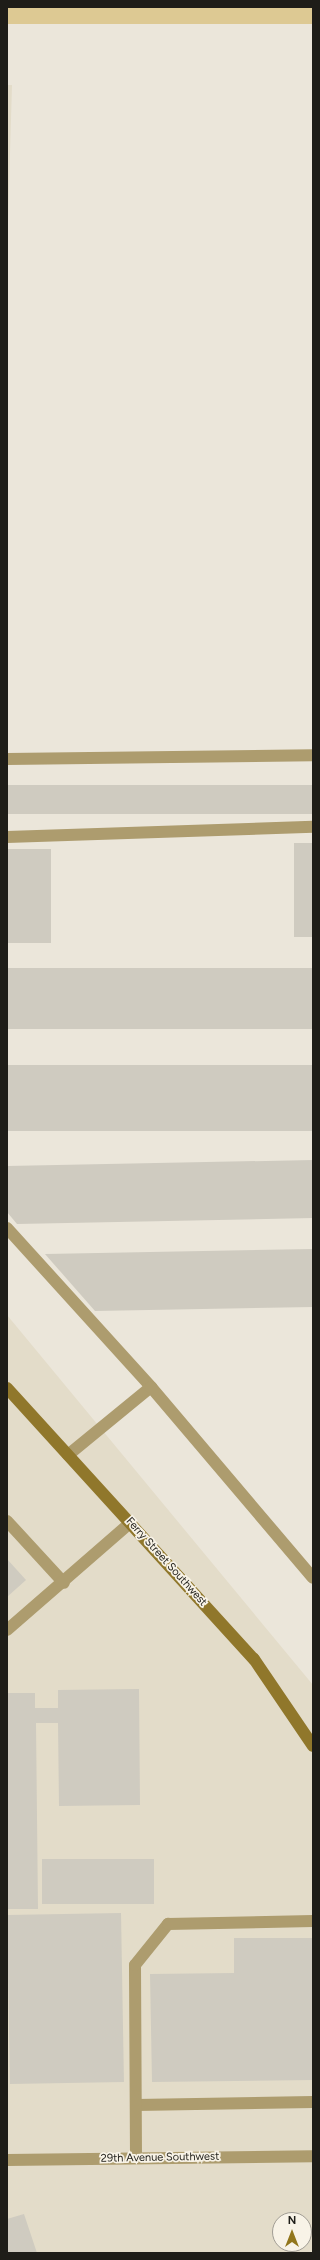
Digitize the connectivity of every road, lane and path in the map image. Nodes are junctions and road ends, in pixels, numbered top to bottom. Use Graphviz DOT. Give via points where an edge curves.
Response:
graph roads {
  1 [pos="313,755"];
  2 [pos="7,759"];
  3 [pos="313,827"];
  4 [pos="7,837"];
  5 [pos="7,1228"];
  6 [pos="151,1387"];
  7 [pos="7,1388"];
  8 [pos="68,1455"];
  9 [pos="7,1521"];
  10 [pos="130,1523"];
  11 [pos="313,1578"];
  12 [pos="64,1583"];
  13 [pos="7,1630"];
  14 [pos="313,1746"];
  15 [pos="313,1921"];
  16 [pos="313,2102"];
  17 [pos="136,2105"];
  18 [pos="313,2156"];
  19 [pos="136,2158"];
  20 [pos="7,2160"];
  1 -- 2 [label="street"];
  3 -- 4 [label="street"];
  5 -- 6 [label="street"];
  6 -- 8 [label="street"];
  6 -- 11 [label="street"];
  7 -- 8 [label="street, Ferry Street Southwest"];
  8 -- 10 [label="street, Ferry Street Southwest"];
  9 -- 12 [label="street"];
  10 -- 12 [label="street"];
  10 -- 14 [label="street, Ferry Street Southwest" via="254,1659"];
  12 -- 13 [label="street"];
  15 -- 17 [label="street" via="168,1924 135,1965"];
  16 -- 17 [label="street"];
  17 -- 19 [label="street"];
  18 -- 19 [label="street, 29th Avenue Southwest"];
  19 -- 20 [label="street, 29th Avenue Southwest"];
}
